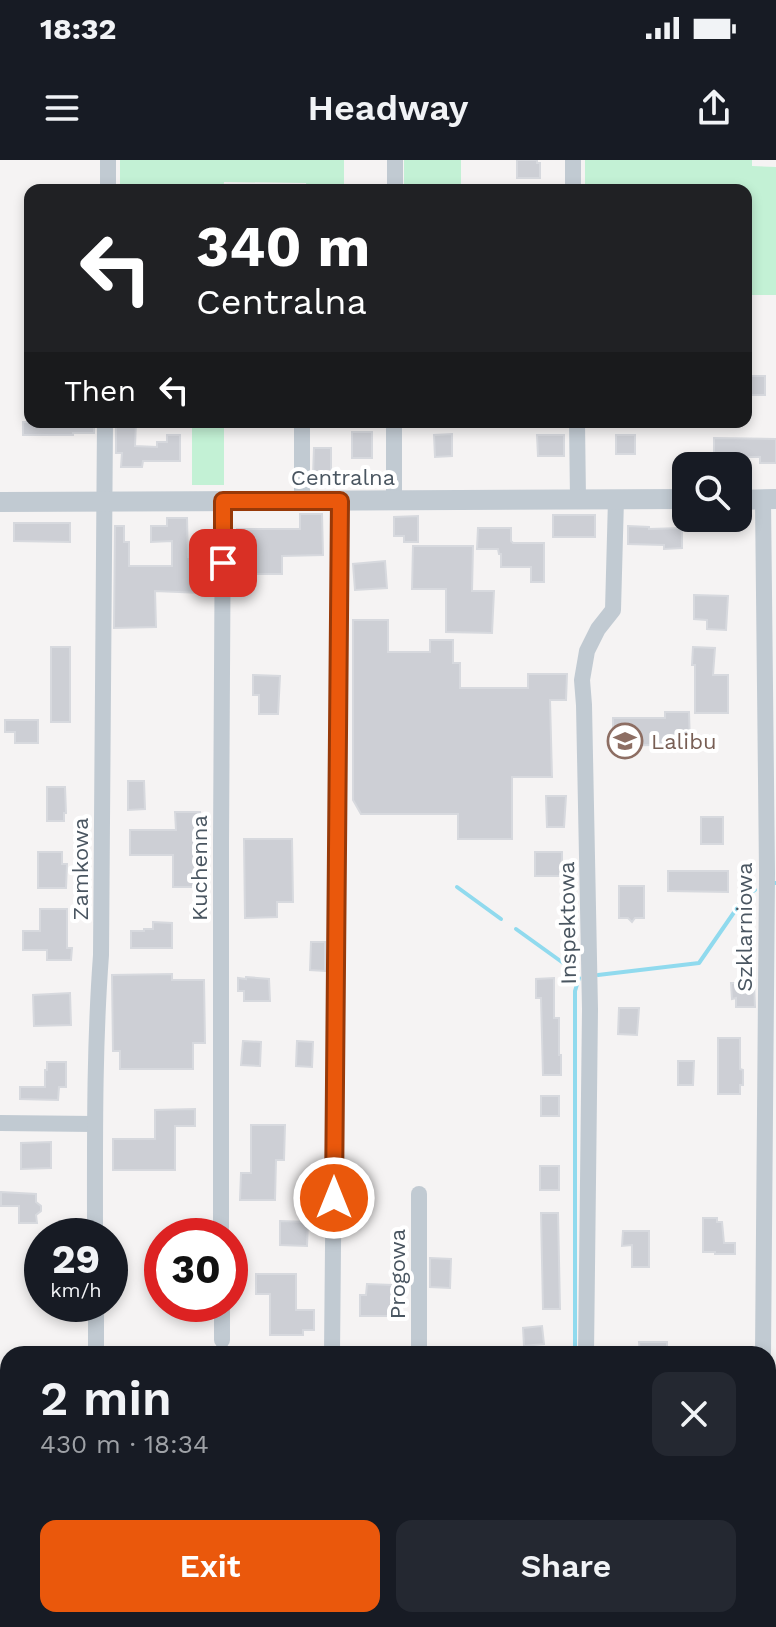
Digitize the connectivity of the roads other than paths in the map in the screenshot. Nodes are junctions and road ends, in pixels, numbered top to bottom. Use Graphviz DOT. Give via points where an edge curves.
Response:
graph roads {
  1 [pos="108,160"];
  2 [pos="395,160"];
  3 [pos="573,160"];
  4 [pos="108,184"];
  5 [pos="395,184"];
  6 [pos="573,184"];
  7 [pos="105,428"];
  8 [pos="302,428"];
  9 [pos="394,428"];
  10 [pos="577,428"];
  11 [pos="578,499"];
  12 [pos="616,499"];
  13 [pos="672,499"];
  14 [pos="302,500"];
  15 [pos="770,500"];
  16 [pos="104,501"];
  17 [pos="223,501"];
  18 [pos="340,501"];
  19 [pos="394,501"];
  20 [pos="0,502"];
  21 [pos="0,1123"];
  22 [pos="94,1124"];
  23 [pos="419,1194"];
  24 [pos="95,1218"];
  25 [pos="221,1218"];
  26 [pos="96,1322"];
  27 [pos="222,1322"];
  28 [pos="222,1340"];
  29 [pos="96,1346"];
  30 [pos="332,1346"];
  31 [pos="419,1346"];
  32 [pos="586,1346"];
  33 [pos="763,1346"];
  1 -- 4 [label="street"];
  2 -- 5 [label="street"];
  3 -- 6 [label="street"];
  7 -- 16 [label="street, Zamkowa"];
  8 -- 14 [label="street"];
  9 -- 19 [label="street"];
  10 -- 11 [label="street"];
  11 -- 12 [label="street, Centralna"];
  11 -- 19 [label="street, Centralna"];
  12 -- 13 [label="street, Centralna"];
  12 -- 32 [label="street, Inspektowa" via="613,610 587,651 582,680 590,1009"];
  14 -- 17 [label="street, Centralna"];
  14 -- 18 [label="street, Centralna"];
  15 -- 33 [label="street, Szklarniowa"];
  16 -- 17 [label="street, Centralna"];
  16 -- 20 [label="street, Centralna"];
  16 -- 22 [label="street, Zamkowa" via="101,955"];
  17 -- 25 [label="street, Kuchenna"];
  18 -- 19 [label="street, Centralna"];
  18 -- 30 [label="street"];
  21 -- 22 [label="street"];
  22 -- 24 [label="street, Zamkowa"];
  23 -- 31 [label="street, Progowa"];
  26 -- 29 [label="street"];
  27 -- 28 [label="street"];
}
